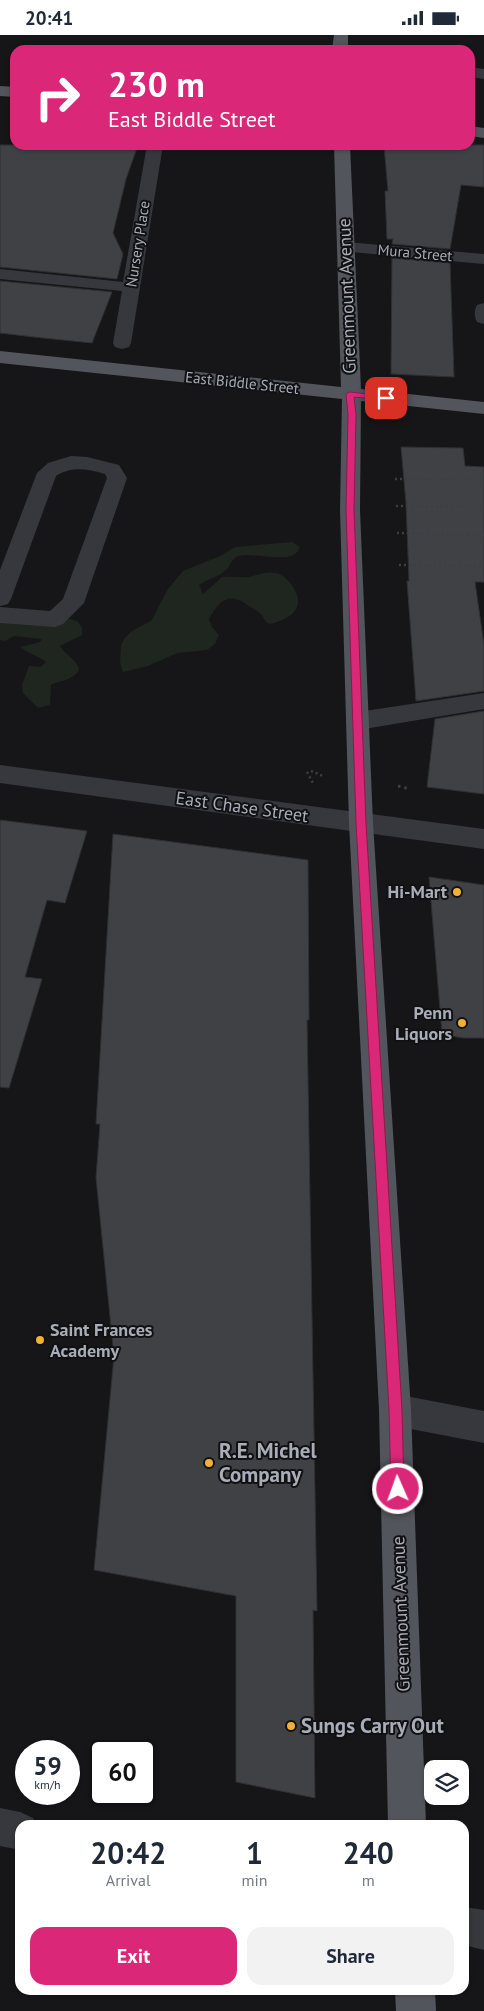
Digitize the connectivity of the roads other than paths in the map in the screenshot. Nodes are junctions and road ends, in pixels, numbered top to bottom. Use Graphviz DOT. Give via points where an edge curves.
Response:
graph roads {
  1 [pos="153,150"];
  2 [pos="342,150"];
  3 [pos="346,247"];
  4 [pos="484,259"];
  5 [pos="0,274"];
  6 [pos="119,286"];
  7 [pos="484,309"];
  8 [pos="484,318"];
  9 [pos="122,343"];
  10 [pos="0,357"];
  11 [pos="350,394"];
  12 [pos="484,408"];
  13 [pos="0,599"];
  14 [pos="0,615"];
  15 [pos="484,701"];
  16 [pos="358,721"];
  17 [pos="0,774"];
  18 [pos="361,823"];
  19 [pos="484,839"];
  20 [pos="395,1410"];
  21 [pos="484,1427"];
  22 [pos="408,1820"];
  23 [pos="0,1827"];
  24 [pos="15,1830"];
  25 [pos="469,1927"];
  26 [pos="484,1930"];
  27 [pos="415,1995"];
  28 [pos="416,2011"];
  1 -- 9 [label="street, Nursery Place"];
  2 -- 3 [label="main road, Greenmount Avenue"];
  3 -- 4 [label="street, Mura Street"];
  3 -- 11 [label="main road, Greenmount Avenue"];
  5 -- 6 [label="street"];
  7 -- 8 [label="street"];
  10 -- 11 [label="main road, East Biddle Street"];
  11 -- 12 [label="main road, East Biddle Street"];
  11 -- 16 [label="main road, Greenmount Avenue" via="350,510"];
  13 -- 14 [label="street" via="47,473 58,465 79,461 112,470 117,478 73,603 55,619"];
  15 -- 16 [label="street"];
  16 -- 18 [label="main road, Greenmount Avenue"];
  17 -- 18 [label="street, East Chase Street"];
  18 -- 19 [label="street, East Chase Street"];
  18 -- 20 [label="main road, Greenmount Avenue"];
  20 -- 21 [label="street"];
  20 -- 22 [label="main road, Greenmount Avenue"];
  23 -- 24 [label="street"];
  25 -- 26 [label="street"];
  27 -- 28 [label="main road"];
}
